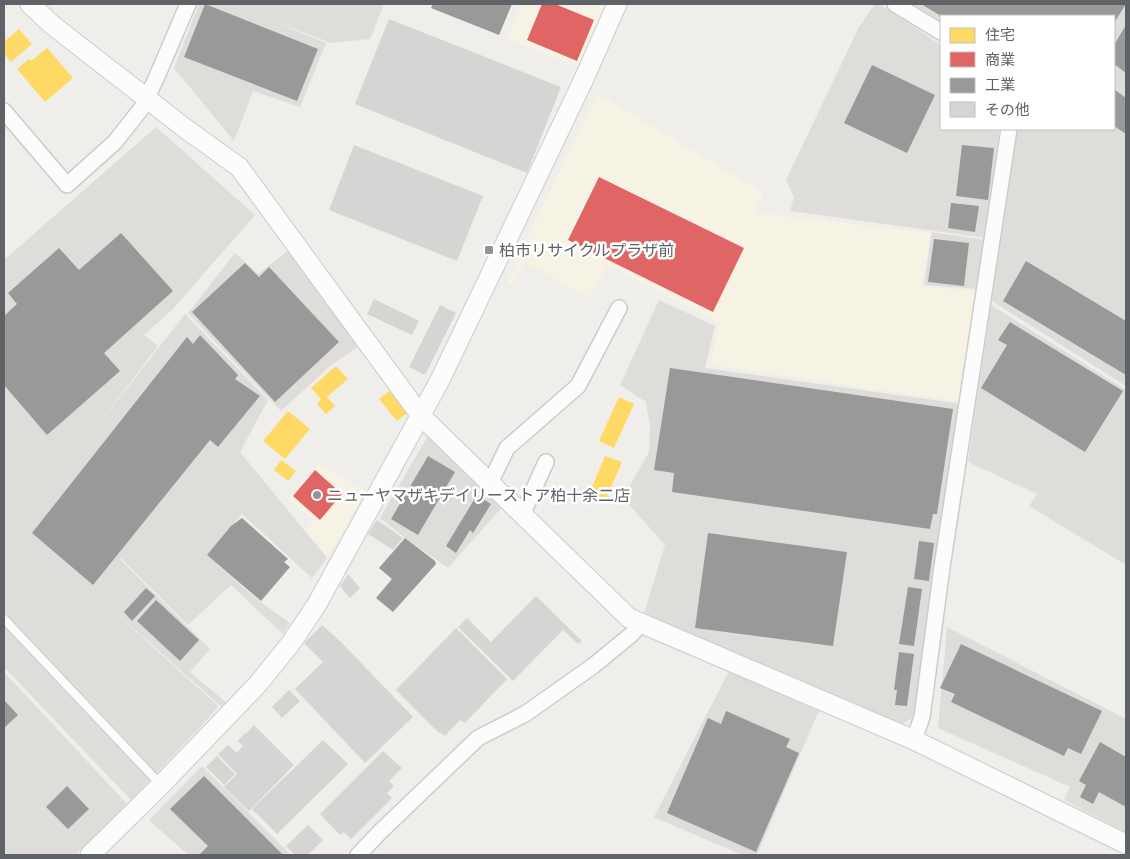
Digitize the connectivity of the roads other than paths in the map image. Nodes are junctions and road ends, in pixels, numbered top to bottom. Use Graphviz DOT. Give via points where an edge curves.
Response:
graph roads {
  1 [pos="30,4"];
  2 [pos="188,4"];
  3 [pos="617,4"];
  4 [pos="895,4"];
  5 [pos="940,31"];
  6 [pos="147,98"];
  7 [pos="4,111"];
  8 [pos="1008,130"];
  9 [pos="619,308"];
  10 [pos="421,416"];
  11 [pos="546,462"];
  12 [pos="490,483"];
  13 [pos="523,514"];
  14 [pos="4,619"];
  15 [pos="640,624"];
  16 [pos="914,740"];
  17 [pos="161,784"];
  18 [pos="1126,844"];
  19 [pos="90,855"];
  20 [pos="358,855"];
  1 -- 6 [label="street"];
  2 -- 6 [label="street"];
  3 -- 10 [label="street"];
  4 -- 5 [label="street"];
  6 -- 7 [label="street" via="116,142 67,185"];
  6 -- 10 [label="street" via="239,167"];
  8 -- 16 [label="street" via="922,718"];
  9 -- 12 [label="street" via="578,386 507,448"];
  10 -- 12 [label="street"];
  10 -- 17 [label="street" via="318,604 291,643 258,684"];
  11 -- 13 [label="street"];
  12 -- 13 [label="street"];
  13 -- 15 [label="street" via="629,618"];
  14 -- 17 [label="lane"];
  15 -- 16 [label="street"];
  15 -- 20 [label="street" via="592,666 525,714 478,738"];
  16 -- 18 [label="street"];
  17 -- 19 [label="street"];
}
